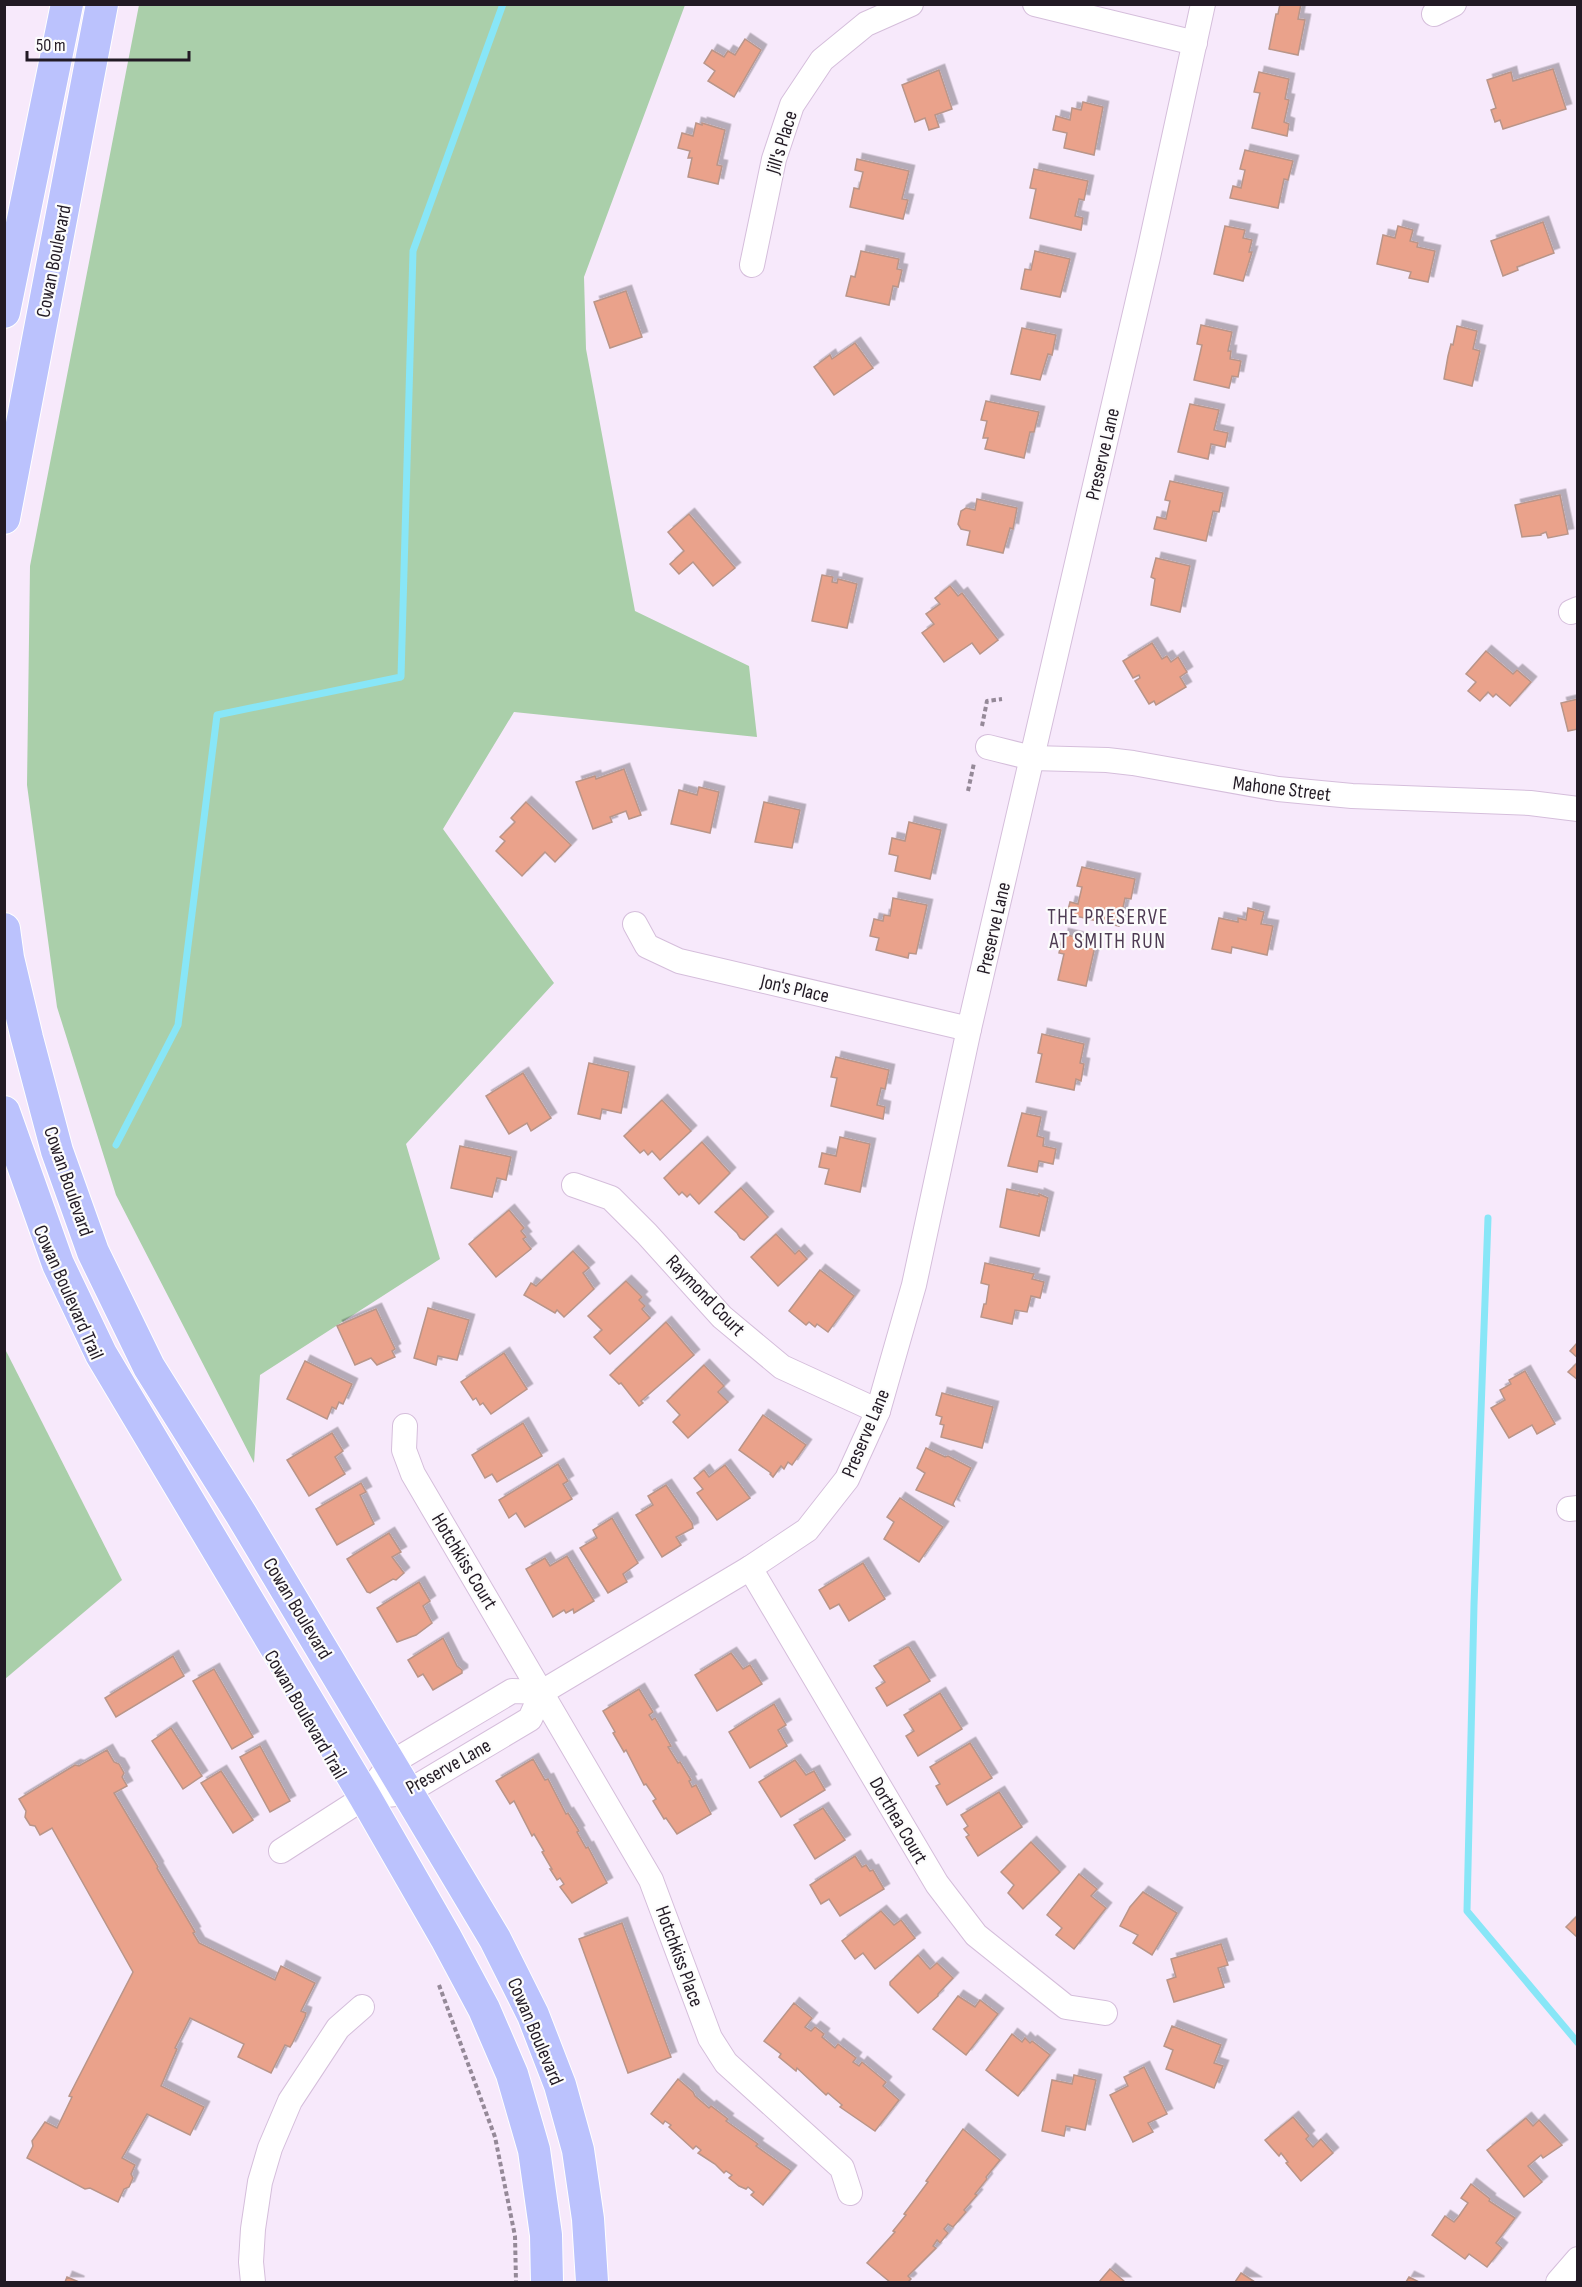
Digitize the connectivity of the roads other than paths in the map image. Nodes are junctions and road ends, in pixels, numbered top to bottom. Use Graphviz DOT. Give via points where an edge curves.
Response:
graph roads {
  1 [pos="66,4"];
  2 [pos="102,4"];
  3 [pos="911,4"];
  4 [pos="1035,4"];
  5 [pos="1203,4"];
  6 [pos="1195,43"];
  7 [pos="752,265"];
  8 [pos="4,312"];
  9 [pos="6,503"];
  10 [pos="988,747"];
  11 [pos="1032,758"];
  12 [pos="1578,809"];
  13 [pos="635,924"];
  14 [pos="4,929"];
  15 [pos="969,1029"];
  16 [pos="4,1112"];
  17 [pos="574,1185"];
  18 [pos="878,1412"];
  19 [pos="405,1426"];
  20 [pos="750,1568"];
  21 [pos="542,1692"];
  22 [pos="391,1763"];
  23 [pos="406,1793"];
  24 [pos="365,1797"];
  25 [pos="281,1851"];
  26 [pos="362,2007"];
  27 [pos="1105,2013"];
  28 [pos="850,2193"];
  29 [pos="1578,2259"];
  30 [pos="253,2283"];
  31 [pos="547,2283"];
  32 [pos="592,2283"];
  33 [pos="1558,2283"];
  1 -- 8 [label="main road, Cowan Boulevard"];
  2 -- 9 [label="main road, Cowan Boulevard"];
  3 -- 7 [label="street, Jill's Place" via="866,24 822,60 792,105 774,159"];
  4 -- 6 [label="street"];
  5 -- 6 [label="street, Preserve Lane"];
  6 -- 11 [label="street, Preserve Lane"];
  10 -- 11 [label="street, Mahone Street"];
  11 -- 12 [label="street, Mahone Street" via="1133,763 1230,782 1331,794 1530,803"];
  11 -- 15 [label="street, Preserve Lane"];
  13 -- 15 [label="street, Jon's Place" via="647,946 680,961"];
  14 -- 22 [label="main road, Cowan Boulevard" via="57,1152 93,1252 149,1367"];
  15 -- 18 [label="street, Preserve Lane" via="914,1285"];
  16 -- 24 [label="main road, Cowan Boulevard" via="58,1264 101,1354"];
  17 -- 18 [label="street, Raymond Court" via="610,1198 722,1317 782,1367"];
  18 -- 20 [label="street, Preserve Lane" via="847,1479 807,1530"];
  19 -- 21 [label="street, Hotchkiss Court" via="404,1450 413,1474"];
  20 -- 21 [label="street, Preserve Lane"];
  20 -- 27 [label="street, Dorthea Court" via="937,1884 976,1935 1066,2007"];
  21 -- 22 [label="street, Preserve Lane" via="512,1691"];
  21 -- 23 [label="street, Preserve Lane" via="530,1719"];
  21 -- 28 [label="street, Hotchkiss Place" via="651,1880 710,2038 726,2063 842,2168"];
  22 -- 23 [label="main road, Cowan Boulevard"];
  22 -- 24 [label="street, Preserve Lane"];
  23 -- 24 [label="street, Preserve Lane"];
  23 -- 32 [label="main road, Cowan Boulevard" via="495,1939 533,2015 556,2075 578,2150"];
  24 -- 25 [label="street"];
  24 -- 31 [label="main road, Cowan Boulevard" via="484,2009 512,2074 534,2150 546,2235"];
  26 -- 30 [label="street" via="338,2028 290,2101 270,2148 253,2229"];
  29 -- 33 [label="street"];
}
